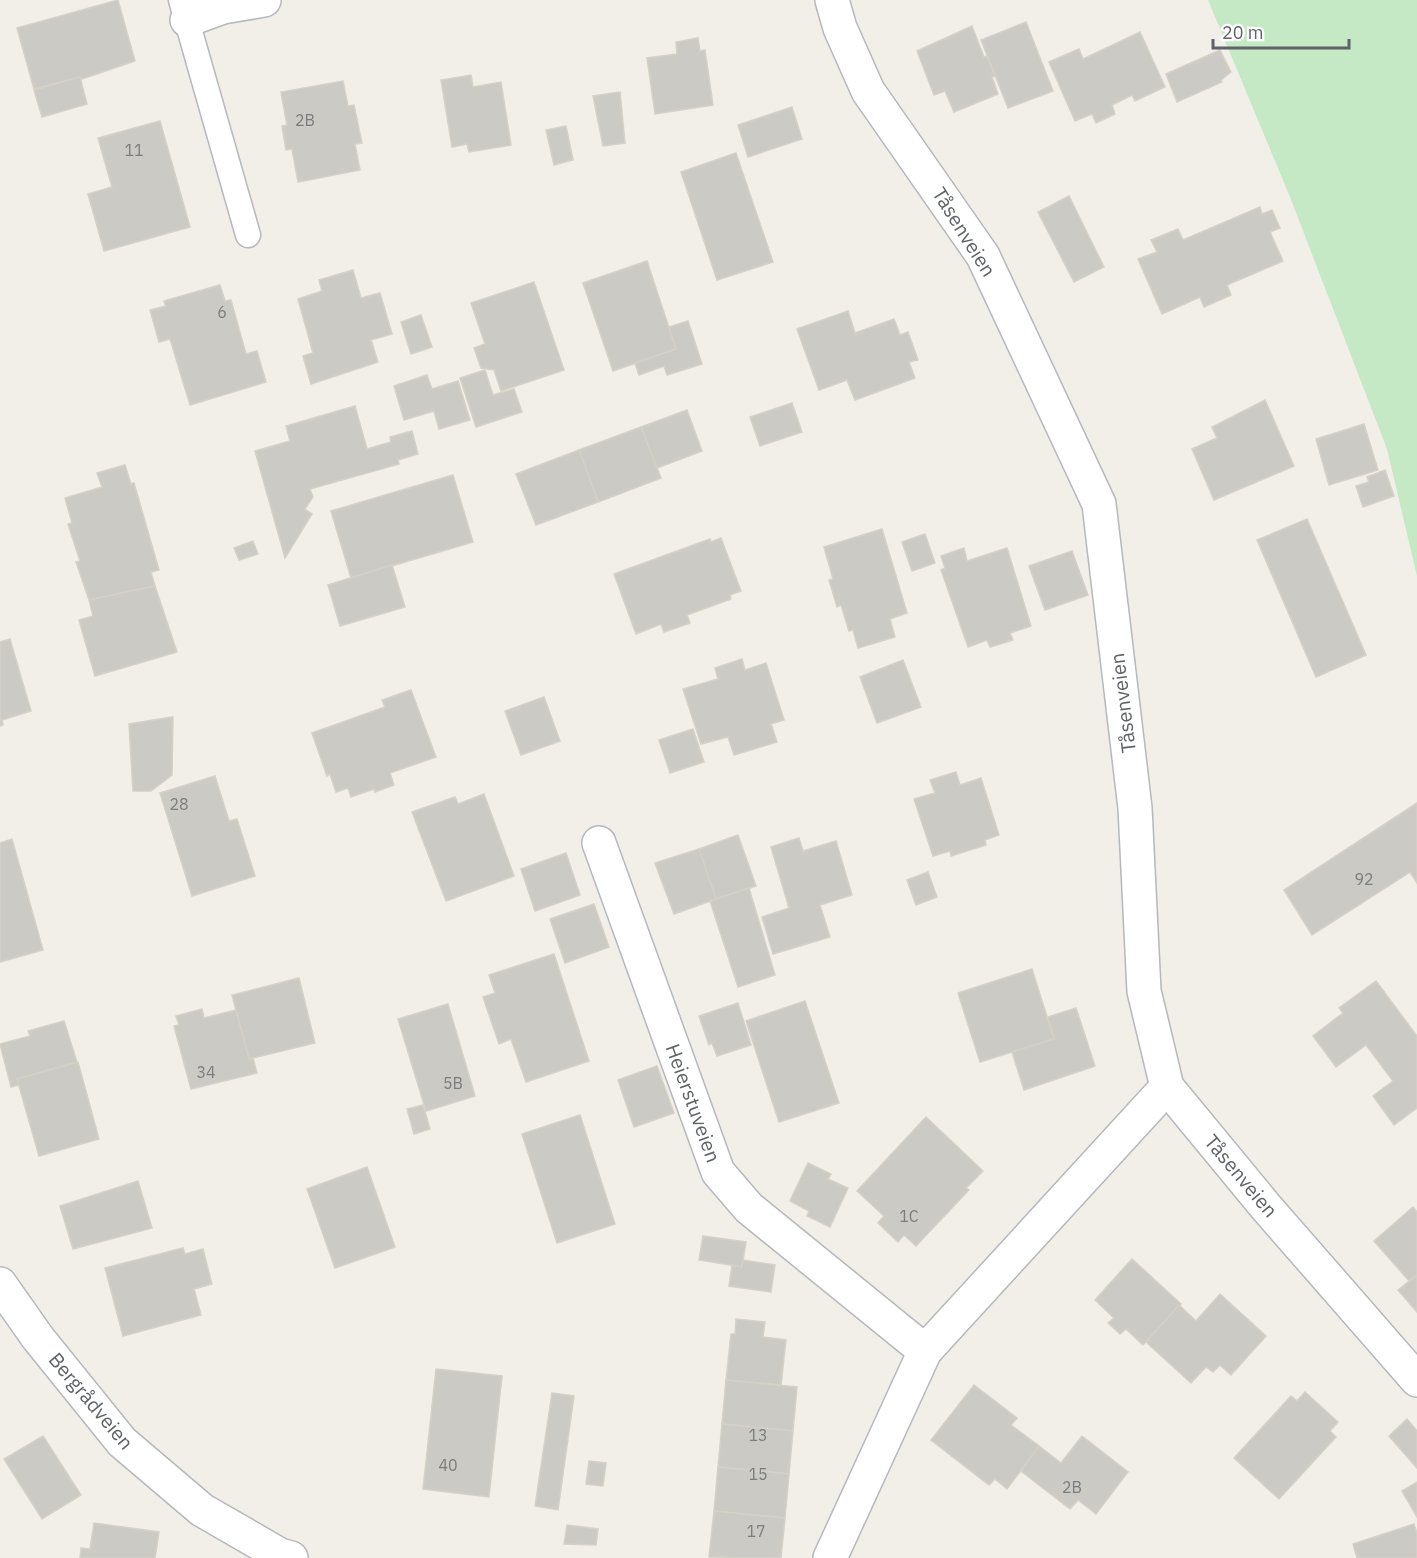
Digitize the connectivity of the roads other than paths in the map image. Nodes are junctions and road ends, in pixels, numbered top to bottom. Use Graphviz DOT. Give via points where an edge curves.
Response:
graph roads {
  1 [pos="264,0"];
  2 [pos="832,0"];
  3 [pos="184,10"];
  4 [pos="248,235"];
  5 [pos="599,843"];
  6 [pos="1167,1087"];
  7 [pos="0,1284"];
  8 [pos="926,1351"];
  9 [pos="1417,1380"];
  10 [pos="291,1558"];
  11 [pos="830,1558"];
  1 -- 3 [label="street"];
  2 -- 6 [label="street, Tåsenveien" via="868,91 983,256 1099,504 1136,808 1144,991"];
  3 -- 4 [label="lane"];
  5 -- 8 [label="street, Heierstuveien" via="718,1172 749,1209"];
  6 -- 8 [label="street"];
  6 -- 9 [label="street, Tåsenveien"];
  7 -- 10 [label="street, Bergrådveien" via="122,1442 202,1510"];
  8 -- 11 [label="street"];
}
